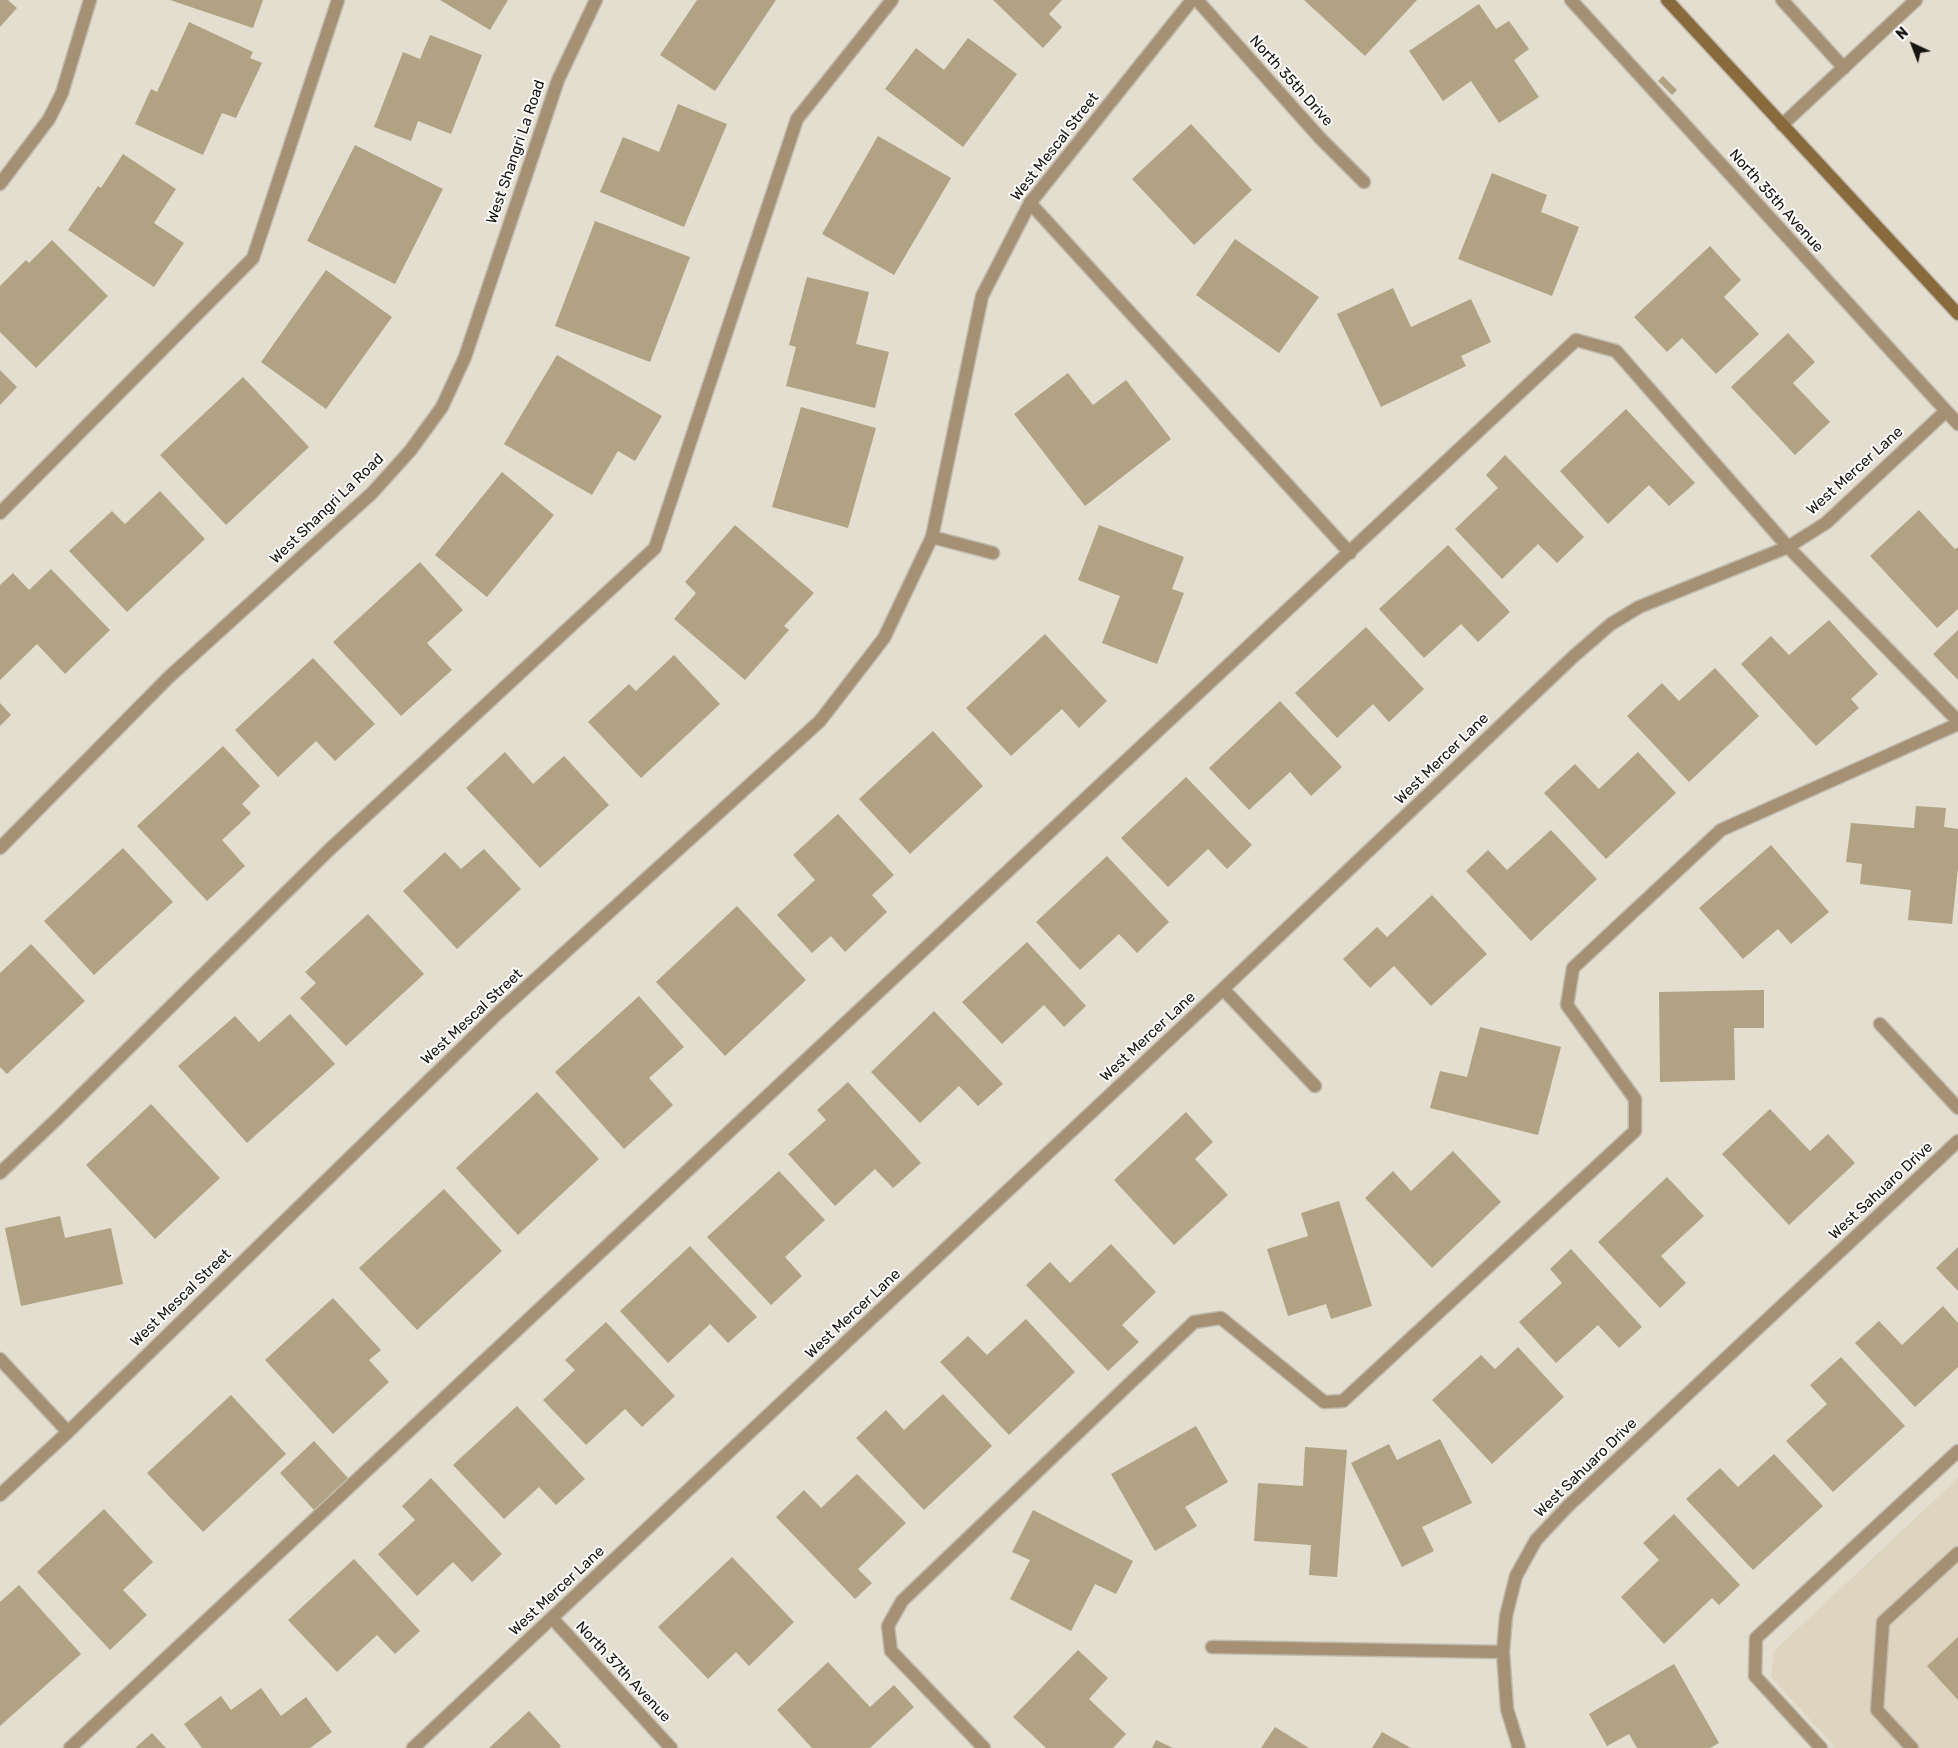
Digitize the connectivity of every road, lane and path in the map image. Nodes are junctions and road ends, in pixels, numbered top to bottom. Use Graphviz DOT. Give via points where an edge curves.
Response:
graph roads {
  1 [pos="90,0"];
  2 [pos="338,0"];
  3 [pos="596,0"];
  4 [pos="892,0"];
  5 [pos="1192,0"];
  6 [pos="1197,0"];
  7 [pos="1571,0"];
  8 [pos="1667,0"];
  9 [pos="1782,0"];
  10 [pos="1916,0"];
  11 [pos="1844,68"];
  12 [pos="1782,125"];
  13 [pos="1364,182"];
  14 [pos="0,184"];
  15 [pos="1030,203"];
  16 [pos="1958,314"];
  17 [pos="1946,410"];
  18 [pos="1958,424"];
  19 [pos="0,513"];
  20 [pos="932,537"];
  21 [pos="1788,546"];
  22 [pos="993,553"];
  23 [pos="1350,553"];
  24 [pos="1958,722"];
  25 [pos="0,848"];
  26 [pos="1223,989"];
  27 [pos="1880,1024"];
  28 [pos="1315,1086"];
  29 [pos="1958,1108"];
  30 [pos="1958,1142"];
  31 [pos="0,1172"];
  32 [pos="0,1359"];
  33 [pos="68,1432"];
  34 [pos="1958,1451"];
  35 [pos="0,1495"];
  36 [pos="1958,1552"];
  37 [pos="552,1618"];
  38 [pos="1212,1647"];
  39 [pos="1503,1652"];
  40 [pos="70,1748"];
  41 [pos="413,1748"];
  42 [pos="671,1748"];
  43 [pos="984,1748"];
  44 [pos="1519,1748"];
  45 [pos="1821,1748"];
  46 [pos="1912,1748"];
  1 -- 14 [label="street" via="62,93 48,119"];
  2 -- 19 [label="street" via="253,258"];
  3 -- 25 [label="street, West Shangri La Road" via="558,80 465,358 442,407 410,451 372,494 169,677"];
  4 -- 31 [label="street" via="797,119 655,548 329,850"];
  5 -- 15 [label="street, West Mescal Street"];
  6 -- 13 [label="street, North 35th Drive" via="1320,138"];
  7 -- 17 [label="street, North 35th Avenue"];
  8 -- 12 [label="main road"];
  9 -- 11 [label="street"];
  10 -- 11 [label="street"];
  11 -- 12 [label="street"];
  12 -- 16 [label="main road"];
  15 -- 20 [label="street, West Mescal Street" via="982,296"];
  15 -- 23 [label="street"];
  17 -- 18 [label="street, North 35th Avenue"];
  17 -- 21 [label="street, West Mercer Lane" via="1826,523"];
  20 -- 22 [label="street"];
  20 -- 33 [label="street, West Mescal Street" via="884,638 820,721 497,1014"];
  21 -- 23 [label="street" via="1616,351 1576,340"];
  21 -- 24 [label="street"];
  21 -- 26 [label="street, West Mercer Lane" via="1639,607 1611,624"];
  23 -- 40 [label="street"];
  24 -- 43 [label="street" via="1721,830 1573,968 1567,1005 1635,1099 1635,1131 1343,1401 1324,1402 1221,1318 1194,1322 902,1600 888,1626 891,1651"];
  26 -- 28 [label="street"];
  26 -- 37 [label="street, West Mercer Lane"];
  27 -- 29 [label="street"];
  30 -- 39 [label="street, West Sahuaro Drive" via="1568,1506 1536,1540 1516,1576 1506,1616"];
  32 -- 33 [label="street"];
  33 -- 35 [label="street, West Mescal Street"];
  34 -- 45 [label="street" via="1756,1638 1756,1676"];
  36 -- 46 [label="street" via="1883,1622 1877,1710"];
  37 -- 41 [label="street, West Mercer Lane"];
  37 -- 42 [label="street, North 37th Avenue"];
  38 -- 39 [label="street"];
  39 -- 44 [label="street, West Sahuaro Drive" via="1507,1709"];
}
